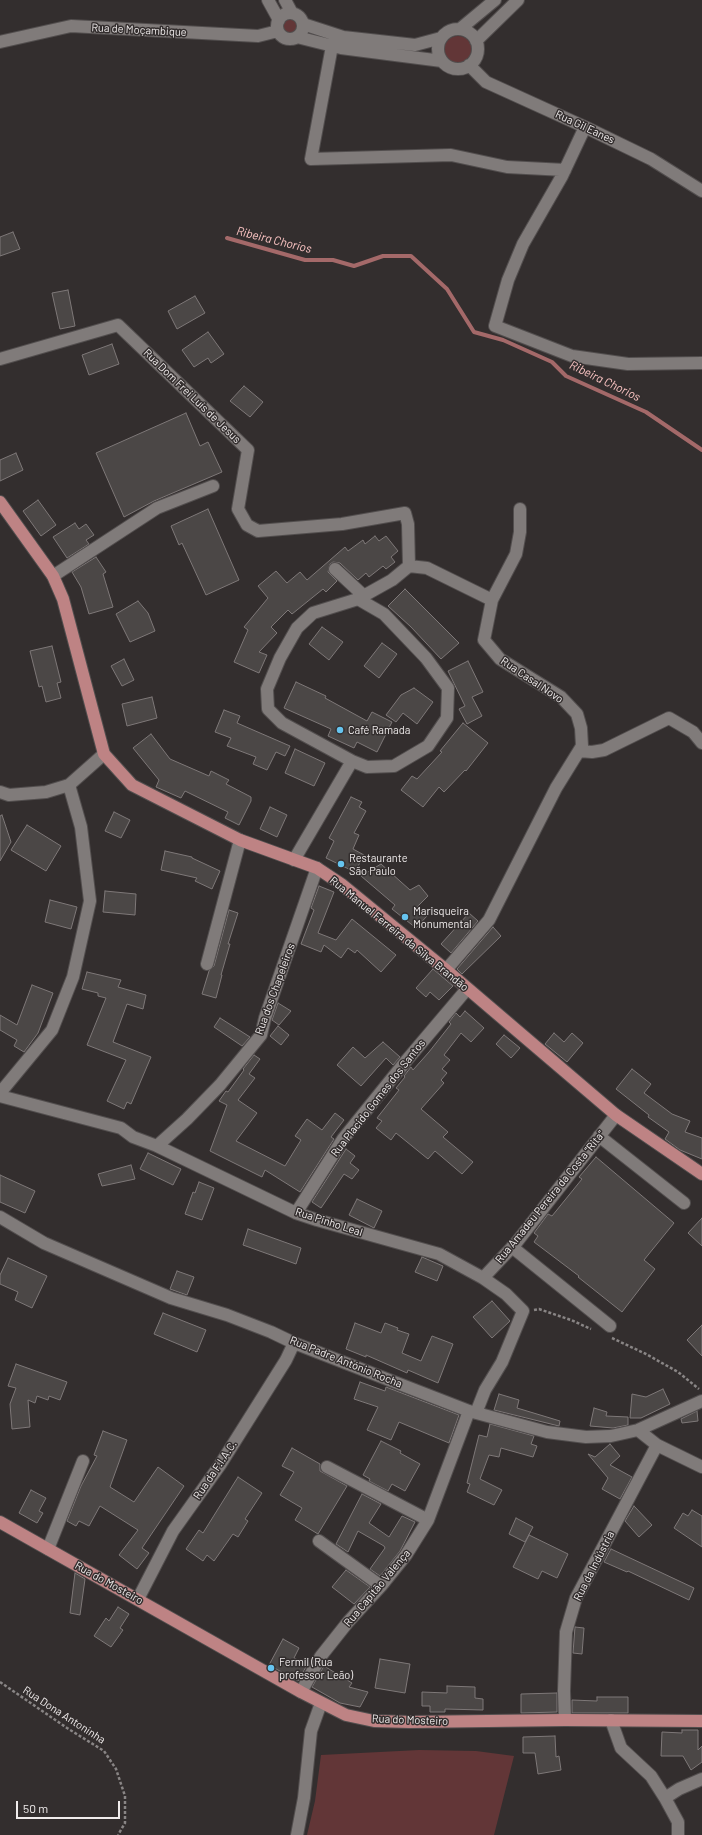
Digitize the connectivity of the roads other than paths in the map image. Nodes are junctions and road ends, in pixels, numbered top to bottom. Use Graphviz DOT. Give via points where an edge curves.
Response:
graph roads {
  1 [pos="268,0"];
  2 [pos="285,0"];
  3 [pos="495,0"];
  4 [pos="518,0"];
  5 [pos="292,13"];
  6 [pos="304,24"];
  7 [pos="278,25"];
  8 [pos="460,29"];
  9 [pos="297,37"];
  10 [pos="441,38"];
  11 [pos="476,41"];
  12 [pos="0,42"];
  13 [pos="332,46"];
  14 [pos="442,61"];
  15 [pos="469,65"];
  16 [pos="585,127"];
  17 [pos="565,170"];
  18 [pos="702,191"];
  19 [pos="0,359"];
  20 [pos="702,364"];
  21 [pos="213,486"];
  22 [pos="520,508"];
  23 [pos="2,509"];
  24 [pos="409,566"];
  25 [pos="335,569"];
  26 [pos="53,576"];
  27 [pos="361,598"];
  28 [pos="492,600"];
  29 [pos="702,743"];
  30 [pos="579,751"];
  31 [pos="104,754"];
  32 [pos="352,761"];
  33 [pos="69,784"];
  34 [pos="0,792"];
  35 [pos="240,840"];
  36 [pos="294,860"];
  37 [pos="317,868"];
  38 [pos="207,964"];
  39 [pos="446,970"];
  40 [pos="467,989"];
  41 [pos="0,1093"];
  42 [pos="0,1096"];
  43 [pos="616,1115"];
  44 [pos="599,1136"];
  45 [pos="157,1146"];
  46 [pos="702,1174"];
  47 [pos="684,1203"];
  48 [pos="296,1213"];
  49 [pos="0,1217"];
  50 [pos="512,1247"];
  51 [pos="483,1278"];
  52 [pos="609,1331"];
  53 [pos="294,1343"];
  54 [pos="702,1401"];
  55 [pos="472,1412"];
  56 [pos="638,1430"];
  57 [pos="656,1445"];
  58 [pos="84,1461"];
  59 [pos="327,1467"];
  60 [pos="702,1467"];
  61 [pos="428,1520"];
  62 [pos="0,1522"];
  63 [pos="319,1541"];
  64 [pos="48,1549"];
  65 [pos="381,1586"];
  66 [pos="138,1599"];
  67 [pos="301,1692"];
  68 [pos="321,1703"];
  69 [pos="565,1720"];
  70 [pos="611,1720"];
  71 [pos="702,1721"];
  72 [pos="702,1779"];
  73 [pos="665,1798"];
  74 [pos="297,1835"];
  75 [pos="678,1835"];
  1 -- 7 [label="street"];
  2 -- 5 [label="street"];
  3 -- 8 [label="street"];
  4 -- 11 [label="street"];
  5 -- 6 [label="street" via="300,17"];
  5 -- 7 [label="street, Rua de Moçambique" via="284,14"];
  6 -- 9 [label="street" via="302,32"];
  6 -- 10 [label="street" via="343,37 415,45"];
  7 -- 9 [label="street" via="284,37"];
  7 -- 12 [label="street, Rua de Moçambique" via="258,36 71,26"];
  8 -- 10 [label="street" via="449,31"];
  8 -- 11 [label="street" via="470,32"];
  9 -- 13 [label="street"];
  10 -- 14 [label="street" via="438,50"];
  11 -- 15 [label="street" via="477,54"];
  13 -- 14 [label="street"];
  13 -- 17 [label="street" via="312,159 451,155 508,166"];
  14 -- 15 [label="street" via="452,68 464,68"];
  15 -- 16 [label="street, Rua Gil Eanes" via="486,82"];
  16 -- 17 [label="street"];
  16 -- 18 [label="street, Rua Gil Eanes" via="651,159"];
  17 -- 20 [label="street" via="523,244 508,280 495,326 572,356 628,364"];
  19 -- 24 [label="street, Rua Dom Frei Luís de Jesus" via="118,325 248,450 238,509 247,525 258,531 342,524 405,513 408,524"];
  21 -- 26 [label="street" via="157,508"];
  22 -- 28 [label="street, Rua Casal Novo" via="520,532 516,554"];
  23 -- 26 [label="main road, Rua Manuel Ferreira da Silva Brandão"];
  24 -- 27 [label="street" via="392,580"];
  24 -- 28 [label="street" via="427,568"];
  25 -- 27 [label="street"];
  26 -- 31 [label="main road, Rua Manuel Ferreira da Silva Brandão" via="63,599"];
  27 -- 32 [label="street" via="314,613 296,628 267,689 268,709 282,723"];
  27 -- 32 [label="street" via="384,614 426,658 448,688 447,718 428,746 394,766 367,767"];
  28 -- 30 [label="street, Rua Casal Novo" via="484,640 500,660 561,697 577,714 582,746"];
  29 -- 30 [label="street" via="694,732 669,718 604,750"];
  30 -- 39 [label="street, Rua Casal Novo" via="556,788 489,920"];
  31 -- 33 [label="street"];
  31 -- 35 [label="main road, Rua Manuel Ferreira da Silva Brandão" via="132,785"];
  32 -- 36 [label="street"];
  33 -- 34 [label="street" via="46,792 9,795"];
  33 -- 41 [label="street" via="81,827 89,908 73,977 52,1030"];
  35 -- 36 [label="main road, Rua Manuel Ferreira da Silva Brandão"];
  35 -- 38 [label="street"];
  36 -- 37 [label="main road, Rua Manuel Ferreira da Silva Brandão"];
  37 -- 39 [label="main road, Rua Manuel Ferreira da Silva Brandão" via="341,884"];
  37 -- 45 [label="street, Rua dos Chapeleiros" via="261,1035 220,1085 187,1120"];
  39 -- 40 [label="main road, Rua Manuel Ferreira da Silva Brandão"];
  40 -- 43 [label="main road, Rua Manuel Ferreira da Silva Brandão"];
  40 -- 48 [label="street, Rua Placido Gomes dos Santos" via="343,1139"];
  42 -- 45 [label="street, Rua Pinho Leal" via="120,1128 133,1137"];
  43 -- 44 [label="street, Rua Amadeu Pereira da Costa \"Rita\""];
  43 -- 46 [label="main road, Rua Manuel Ferreira da Silva Brandão"];
  44 -- 47 [label="street"];
  44 -- 50 [label="street, Rua Amadeu Pereira da Costa \"Rita\""];
  45 -- 48 [label="street, Rua Pinho Leal"];
  48 -- 51 [label="street, Rua Pinho Leal" via="440,1254"];
  49 -- 53 [label="street, Rua Padre António Rocha" via="44,1243 171,1298 249,1323"];
  50 -- 51 [label="street, Rua Amadeu Pereira da Costa \"Rita\""];
  50 -- 52 [label="street"];
  51 -- 55 [label="street, Rua Pinho Leal" via="506,1294 523,1311 502,1362"];
  53 -- 55 [label="street, Rua Padre António Rocha"];
  53 -- 66 [label="street, Rua da F.I.A.C." via="220,1465 173,1531"];
  54 -- 56 [label="street, Rua Padre António Rocha"];
  55 -- 56 [label="street, Rua Padre António Rocha" via="547,1432 586,1437 611,1436"];
  55 -- 61 [label="street, Rua Capitão Valença"];
  56 -- 57 [label="street"];
  57 -- 60 [label="street"];
  57 -- 69 [label="street, Rua da Indústria" via="576,1598 566,1632"];
  58 -- 64 [label="street"];
  59 -- 61 [label="street"];
  61 -- 65 [label="street, Rua Capitão Valença" via="406,1556"];
  62 -- 64 [label="main road, Rua do Mosteiro"];
  63 -- 65 [label="street"];
  64 -- 66 [label="main road, Rua do Mosteiro"];
  65 -- 67 [label="street, Rua Capitão Valença" via="321,1656"];
  66 -- 67 [label="main road, Rua do Mosteiro"];
  67 -- 68 [label="main road, Rua do Mosteiro"];
  68 -- 69 [label="main road, Rua do Mosteiro" via="346,1715 374,1720"];
  68 -- 74 [label="street" via="311,1731 304,1798"];
  69 -- 70 [label="main road, Rua do Mosteiro"];
  70 -- 71 [label="main road, Rua do Mosteiro"];
  70 -- 73 [label="street" via="620,1748 651,1776"];
  72 -- 73 [label="street"];
  73 -- 75 [label="street" via="678,1822"];
}
